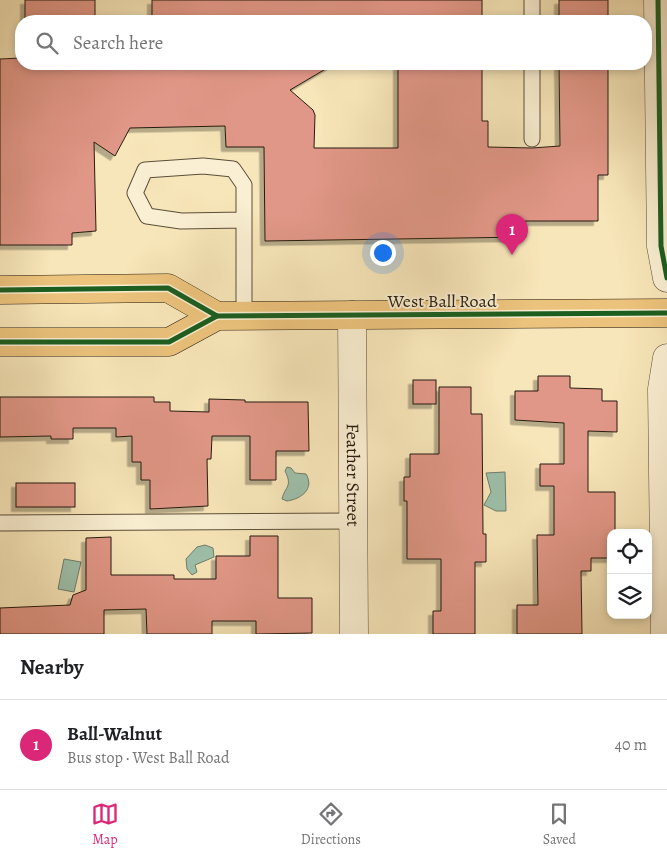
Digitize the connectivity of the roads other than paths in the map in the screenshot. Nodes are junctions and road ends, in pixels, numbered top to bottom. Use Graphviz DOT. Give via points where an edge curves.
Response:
graph roads {
  1 [pos="532,0"];
  2 [pos="658,0"];
  3 [pos="532,15"];
  4 [pos="663,32"];
  5 [pos="532,70"];
  6 [pos="532,139"];
  7 [pos="244,220"];
  8 [pos="667,278"];
  9 [pos="0,290"];
  10 [pos="667,313"];
  11 [pos="352,315"];
  12 [pos="217,316"];
  13 [pos="244,316"];
  14 [pos="0,342"];
  15 [pos="667,358"];
  16 [pos="353,521"];
  17 [pos="0,523"];
  18 [pos="354,634"];
  19 [pos="665,634"];
  1 -- 3 [label="lane"];
  2 -- 4 [label="street"];
  4 -- 8 [label="street" via="661,246"];
  5 -- 6 [label="lane"];
  7 -- 7 [label="lane" via="244,185 233,169 203,166 145,170 135,193 147,216 181,221"];
  7 -- 13 [label="lane"];
  9 -- 12 [label="main road, West Ball Road" via="168,288"];
  10 -- 11 [label="main road, West Ball Road"];
  11 -- 13 [label="main road, West Ball Road"];
  11 -- 16 [label="street, Feather Street"];
  12 -- 13 [label="main road, West Ball Road"];
  12 -- 14 [label="main road, West Ball Road" via="170,342"];
  15 -- 19 [label="street" via="662,389"];
  16 -- 17 [label="lane"];
  16 -- 18 [label="street, Feather Street"];
}
